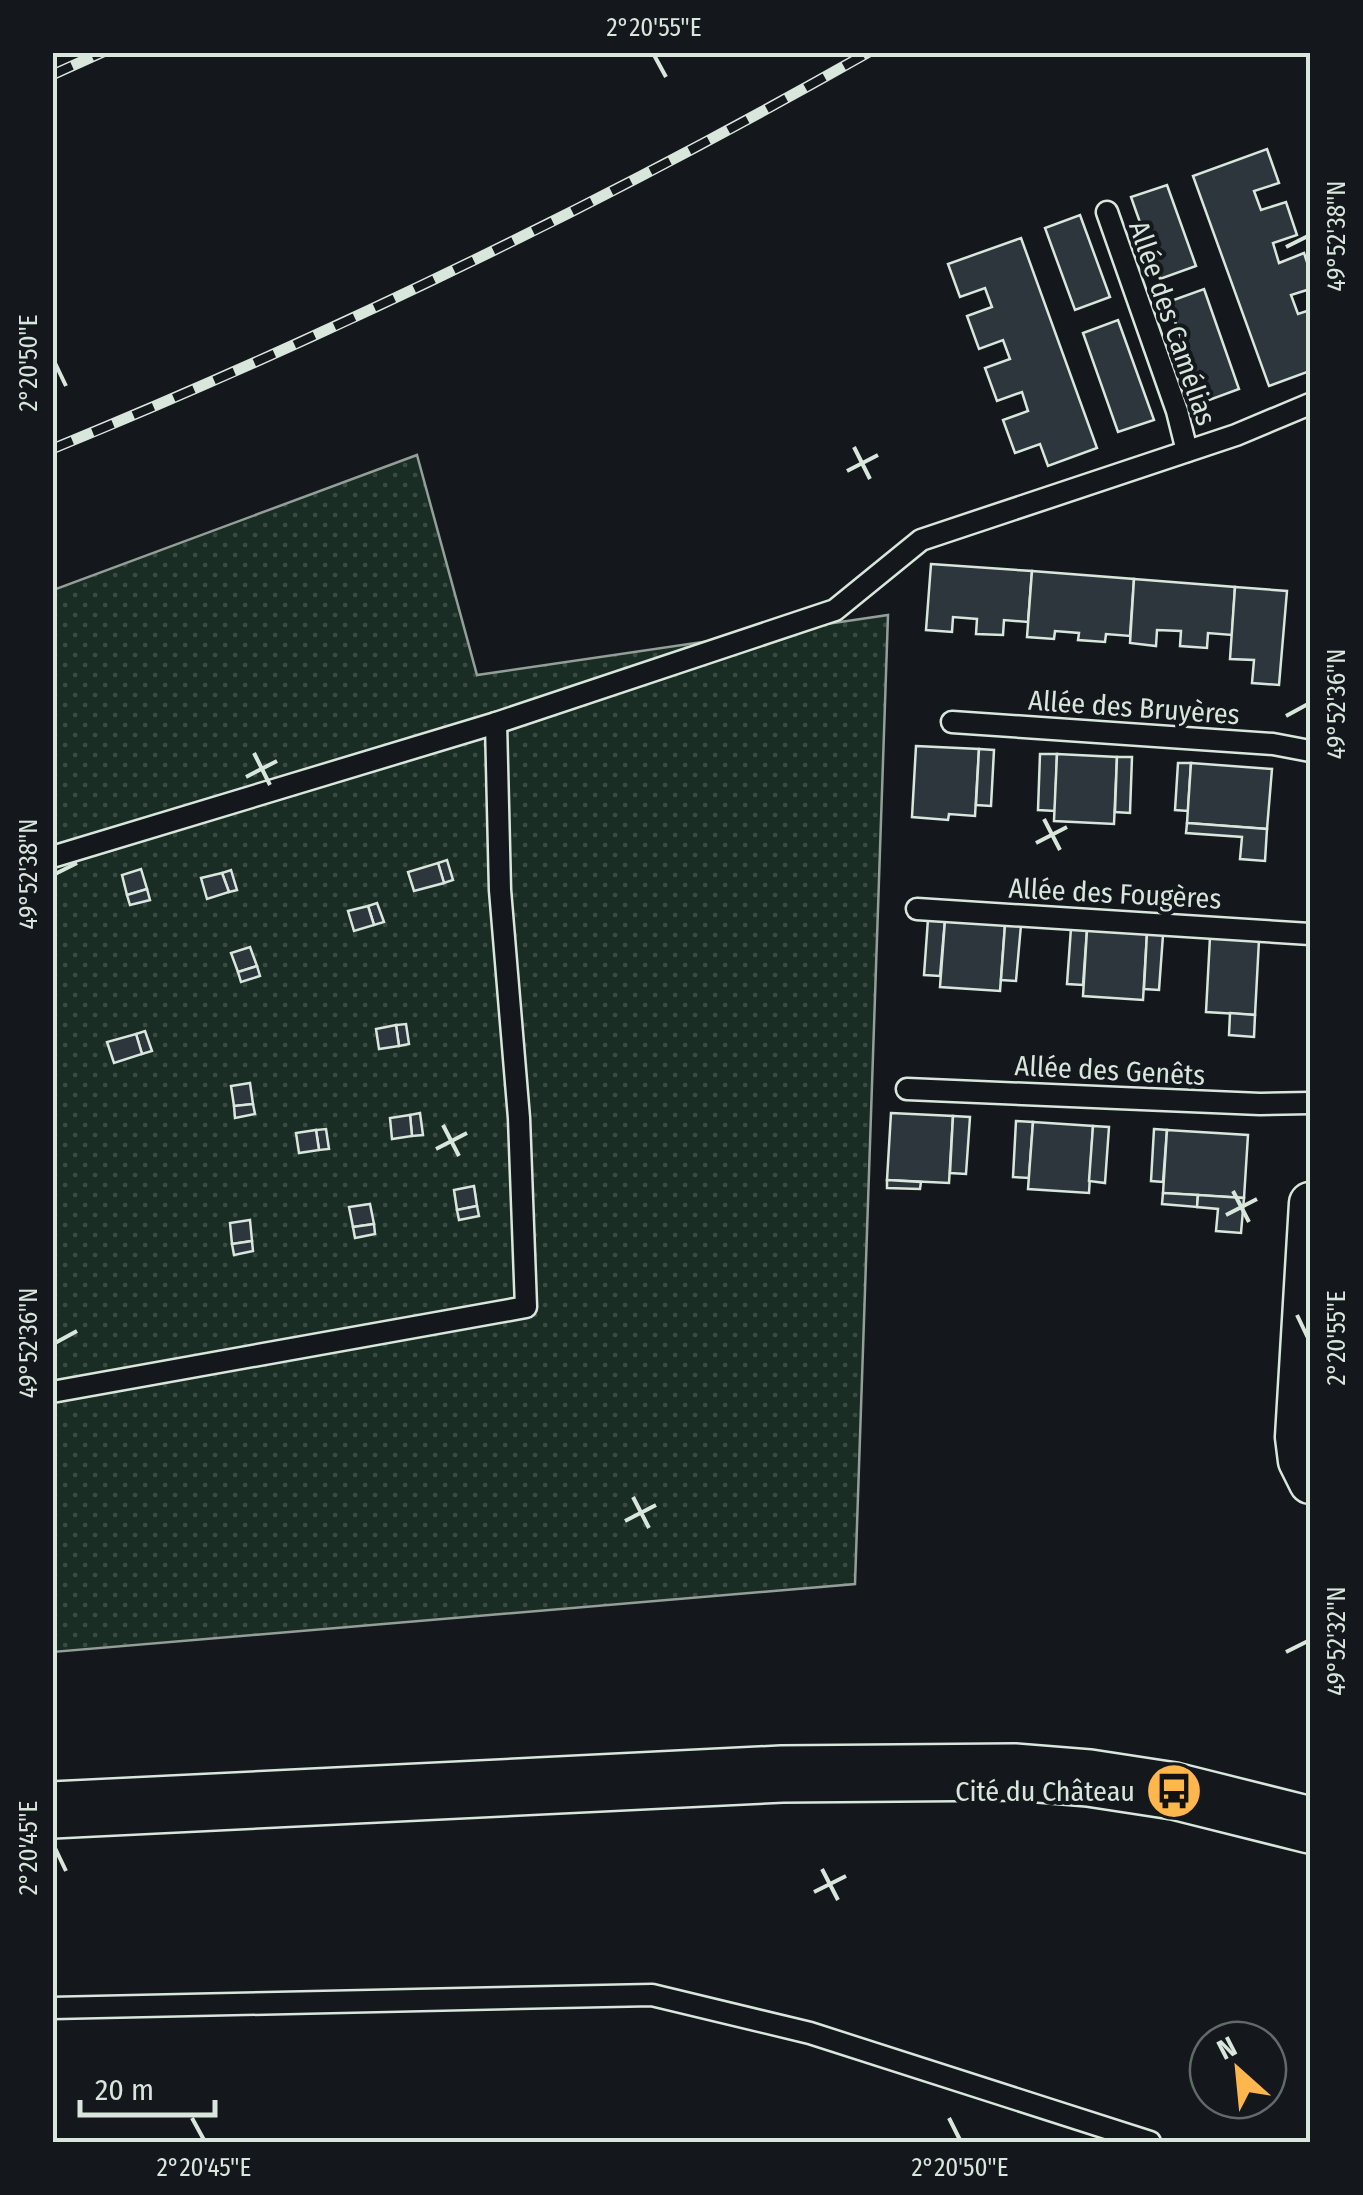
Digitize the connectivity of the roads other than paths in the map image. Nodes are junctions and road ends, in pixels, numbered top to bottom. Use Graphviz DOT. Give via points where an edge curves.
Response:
graph roads {
  1 [pos="1107,212"];
  2 [pos="1310,404"];
  3 [pos="1188,451"];
  4 [pos="952,722"];
  5 [pos="496,723"];
  6 [pos="1310,751"];
  7 [pos="52,857"];
  8 [pos="917,909"];
  9 [pos="1310,934"];
  10 [pos="907,1089"];
  11 [pos="1310,1104"];
  12 [pos="1310,1203"];
  13 [pos="52,1392"];
  14 [pos="1310,1484"];
  15 [pos="52,1810"];
  16 [pos="1310,1826"];
  17 [pos="52,2008"];
  18 [pos="1150,2142"];
  1 -- 3 [label="lane, Allée des Camélias"];
  2 -- 3 [label="lane"];
  3 -- 5 [label="lane" via="921,540 836,610"];
  4 -- 6 [label="lane, Allée des Bruyères"];
  5 -- 7 [label="lane"];
  5 -- 13 [label="lane" via="526,1307"];
  8 -- 9 [label="lane, Allée des Fougères"];
  10 -- 11 [label="lane, Allée des Genêts"];
  12 -- 14 [label="street" via="1296,1436"];
  15 -- 16 [label="main road" via="782,1774 1014,1772 1174,1791"];
  17 -- 18 [label="lane" via="652,1995 810,2033"];
}
